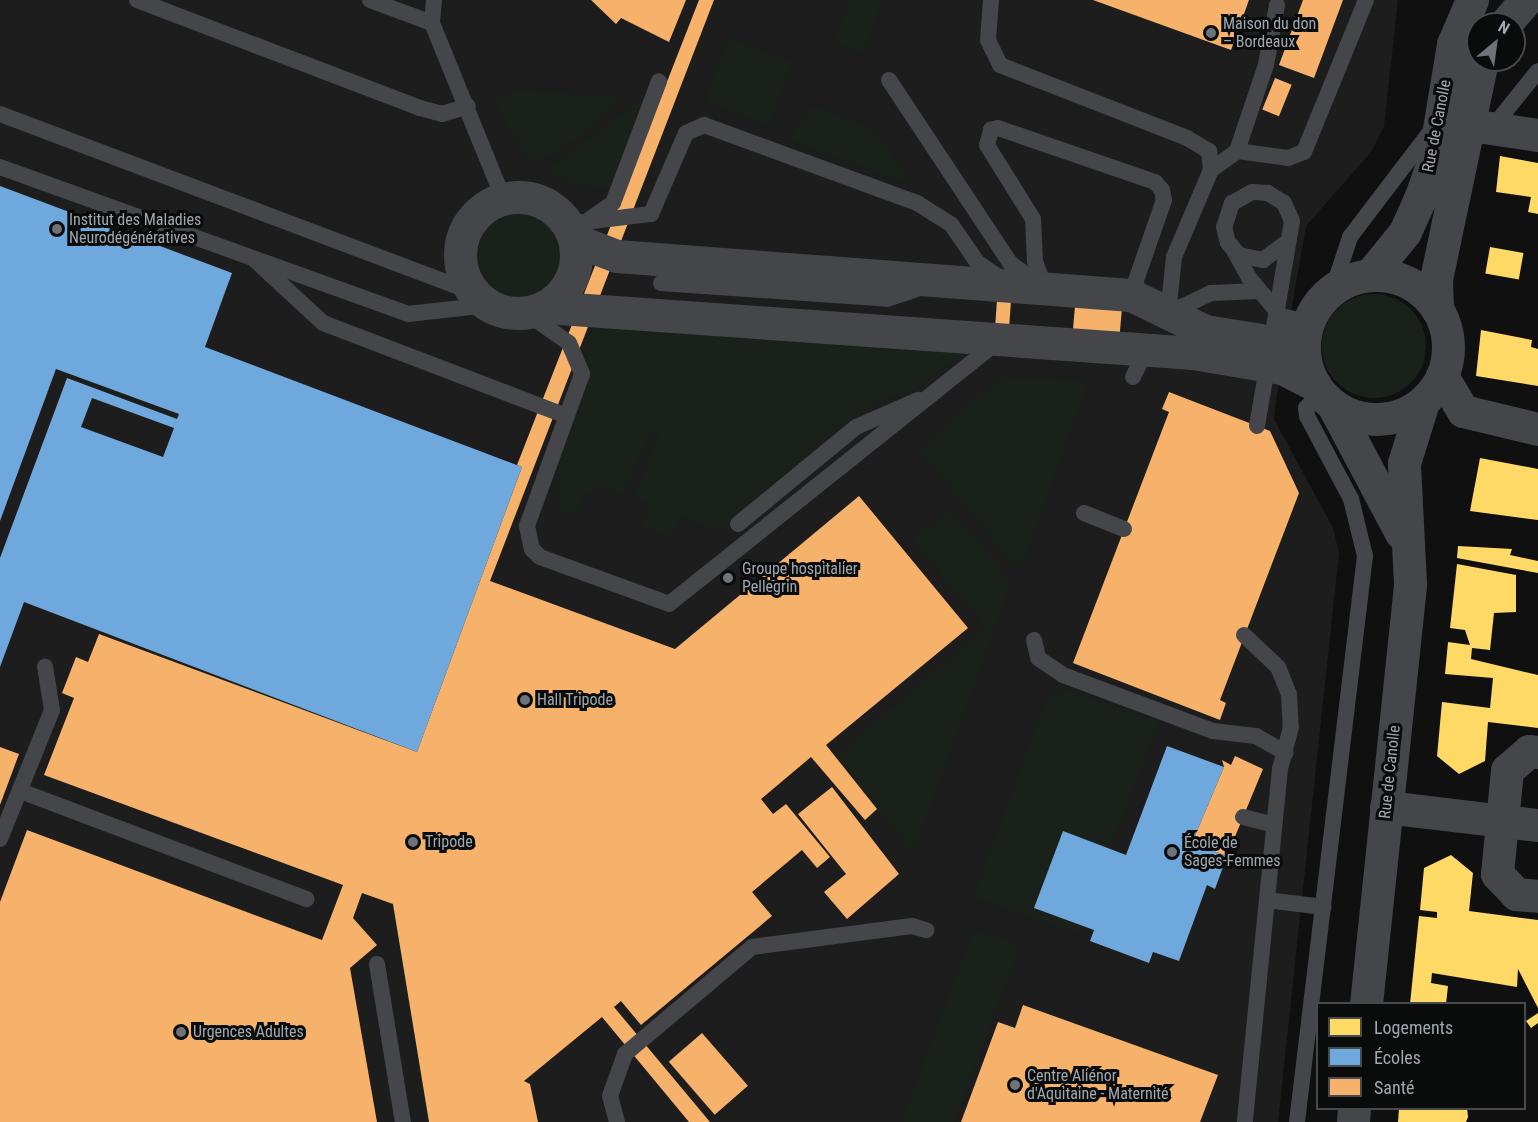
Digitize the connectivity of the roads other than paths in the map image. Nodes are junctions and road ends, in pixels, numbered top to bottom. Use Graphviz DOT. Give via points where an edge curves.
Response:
graph roads {
  1 [pos="137,0"];
  2 [pos="370,0"];
  3 [pos="434,0"];
  4 [pos="991,0"];
  5 [pos="1366,0"];
  6 [pos="1472,0"];
  7 [pos="1526,0"];
  8 [pos="1277,5"];
  9 [pos="1516,12"];
  10 [pos="432,23"];
  11 [pos="1538,71"];
  12 [pos="1479,72"];
  13 [pos="659,81"];
  14 [pos="889,81"];
  15 [pos="468,106"];
  16 [pos="0,114"];
  17 [pos="1467,123"];
  18 [pos="1538,135"];
  19 [pos="1237,151"];
  20 [pos="0,167"];
  21 [pos="1207,177"];
  22 [pos="503,198"];
  23 [pos="577,228"];
  24 [pos="255,259"];
  25 [pos="1370,275"];
  26 [pos="940,280"];
  27 [pos="1004,281"];
  28 [pos="661,283"];
  29 [pos="1044,286"];
  30 [pos="1333,289"];
  31 [pos="1258,291"];
  32 [pos="1131,295"];
  33 [pos="480,298"];
  34 [pos="1437,309"];
  35 [pos="536,310"];
  36 [pos="1168,314"];
  37 [pos="1308,322"];
  38 [pos="999,341"];
  39 [pos="1140,363"];
  40 [pos="1442,376"];
  41 [pos="1323,394"];
  42 [pos="928,397"];
  43 [pos="1423,402"];
  44 [pos="567,416"];
  45 [pos="1257,426"];
  46 [pos="1538,429"];
  47 [pos="1084,513"];
  48 [pos="738,524"];
  49 [pos="1124,529"];
  50 [pos="1404,540"];
  51 [pos="1244,635"];
  52 [pos="1034,640"];
  53 [pos="45,667"];
  54 [pos="1538,752"];
  55 [pos="1285,753"];
  56 [pos="23,792"];
  57 [pos="1386,807"];
  58 [pos="1243,818"];
  59 [pos="1502,822"];
  60 [pos="1274,825"];
  61 [pos="1538,825"];
  62 [pos="0,839"];
  63 [pos="1538,896"];
  64 [pos="306,898"];
  65 [pos="1267,900"];
  66 [pos="1324,907"];
  67 [pos="926,930"];
  68 [pos="377,964"];
  69 [pos="1366,1002"];
  70 [pos="403,1122"];
  71 [pos="617,1122"];
  72 [pos="1245,1122"];
  73 [pos="1297,1122"];
  1 -- 15 [label="lane" via="420,108 442,114"];
  2 -- 10 [label="lane"];
  3 -- 10 [label="lane"];
  4 -- 21 [label="lane" via="988,40 1000,65 1187,138 1209,151"];
  5 -- 19 [label="lane" via="1304,152 1288,158"];
  6 -- 17 [label="street, Rue de Canolle" via="1453,45"];
  7 -- 9 [label="street"];
  8 -- 19 [label="lane" via="1266,65"];
  10 -- 15 [label="lane"];
  11 -- 17 [label="lane, Rue de Canolle"];
  12 -- 17 [label="street, Rue de Canolle"];
  13 -- 23 [label="lane" via="613,203"];
  14 -- 29 [label="lane" via="1010,263"];
  15 -- 22 [label="lane"];
  16 -- 33 [label="lane"];
  17 -- 18 [label="street"];
  17 -- 25 [label="street, Rue de Canolle" via="1420,199 1405,232"];
  17 -- 30 [label="lane" via="1350,237"];
  17 -- 34 [label="street, Rue de Canolle" via="1436,279"];
  19 -- 21 [label="lane"];
  20 -- 24 [label="lane"];
  21 -- 36 [label="lane" via="1174,258"];
  22 -- 23 [label="street" via="540,201"];
  22 -- 33 [label="street" via="478,213 462,237 459,256"];
  23 -- 26 [label="street" via="617,256"];
  23 -- 27 [label="lane" via="642,219 651,214 686,133 704,125 917,203 951,225 977,262"];
  23 -- 35 [label="street" via="572,279"];
  24 -- 33 [label="lane" via="408,314"];
  24 -- 44 [label="lane" via="323,323"];
  25 -- 30 [label="street"];
  25 -- 34 [label="street" via="1409,282"];
  26 -- 27 [label="street"];
  26 -- 28 [label="lane" via="887,299"];
  27 -- 29 [label="street"];
  29 -- 32 [label="street"];
  29 -- 32 [label="lane" via="1035,261 1033,219 987,145 991,130 998,128 1155,182 1162,190 1164,200"];
  30 -- 37 [label="street"];
  31 -- 36 [label="lane" via="1211,293"];
  31 -- 37 [label="lane" via="1281,316"];
  31 -- 45 [label="lane, bridge" via="1229,243 1225,227 1233,205 1252,194 1268,195 1283,204 1290,221 1287,239 1275,255 1256,260 1239,255 1228,243 1224,227 1225,219 1232,203 1252,192 1268,194 1284,203 1291,216 1292,227"];
  32 -- 36 [label="street"];
  33 -- 35 [label="street"];
  34 -- 40 [label="street" via="1448,354"];
  35 -- 38 [label="street"];
  35 -- 44 [label="lane" via="579,357 582,374"];
  36 -- 37 [label="street" via="1205,331 1285,344"];
  36 -- 39 [label="street"];
  37 -- 41 [label="street" via="1304,344"];
  38 -- 39 [label="street"];
  38 -- 42 [label="lane"];
  39 -- 41 [label="street" via="1282,368"];
  40 -- 43 [label="street"];
  40 -- 46 [label="street" via="1463,411"];
  41 -- 43 [label="street" via="1378,419"];
  41 -- 50 [label="street, Rue de Canolle"];
  41 -- 66 [label="lane" via="1306,408 1307,416 1351,499 1365,556"];
  42 -- 44 [label="lane" via="669,604 540,557 532,549 527,526"];
  42 -- 48 [label="lane" via="856,427"];
  43 -- 50 [label="street, Rue de Canolle" via="1404,463"];
  47 -- 49 [label="lane"];
  50 -- 57 [label="street, Rue de Canolle" via="1410,583"];
  51 -- 55 [label="lane" via="1271,656 1284,679 1291,721"];
  52 -- 55 [label="lane" via="1038,658 1063,675 1213,731 1256,736"];
  53 -- 56 [label="lane" via="52,710"];
  54 -- 59 [label="street" via="1529,751 1507,770"];
  55 -- 60 [label="lane"];
  56 -- 62 [label="lane"];
  56 -- 64 [label="lane"];
  57 -- 59 [label="street"];
  57 -- 69 [label="street, Rue de Canolle"];
  58 -- 60 [label="lane"];
  59 -- 61 [label="street"];
  59 -- 63 [label="street" via="1497,874 1516,894"];
  60 -- 65 [label="lane"];
  65 -- 66 [label="lane"];
  65 -- 72 [label="lane"];
  66 -- 73 [label="lane"];
  67 -- 71 [label="lane" via="912,926 752,946 626,1054 610,1096"];
  68 -- 70 [label="lane"];
}
